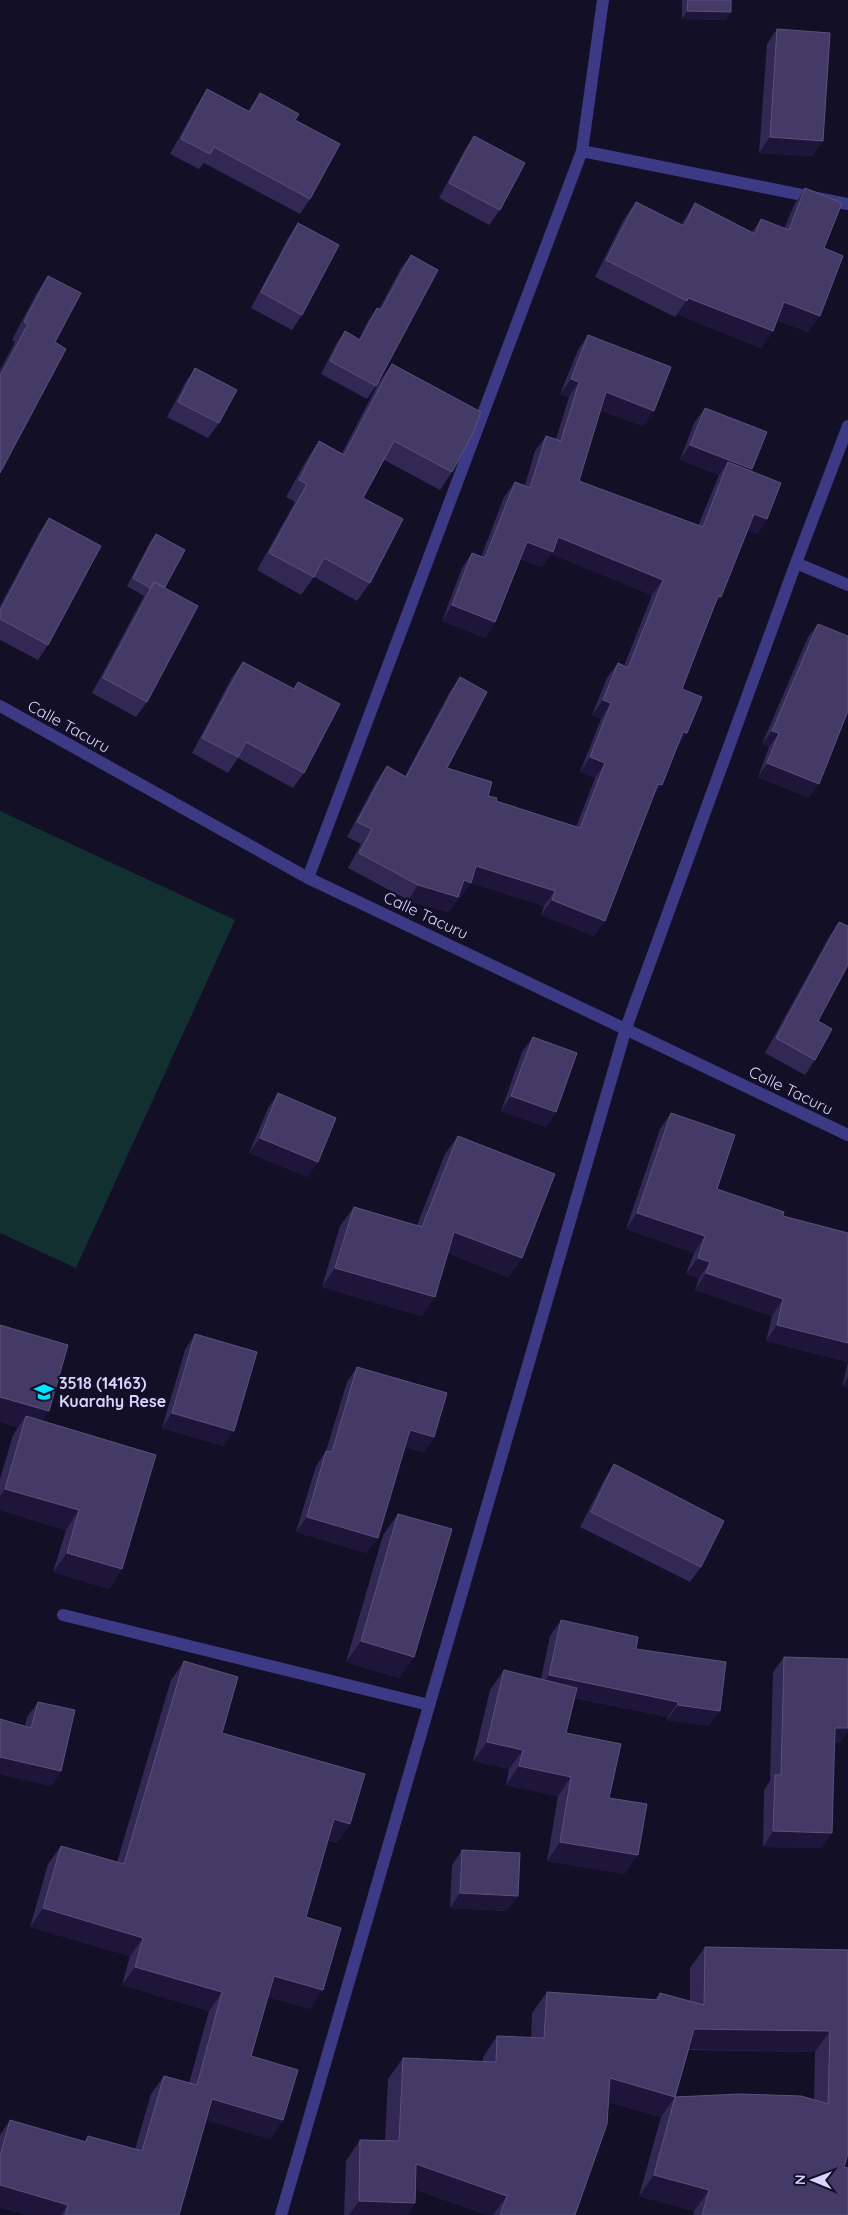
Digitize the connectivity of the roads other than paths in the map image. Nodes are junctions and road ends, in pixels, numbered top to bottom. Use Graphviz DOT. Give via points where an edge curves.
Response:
graph roads {
  1 [pos="603,0"];
  2 [pos="582,151"];
  3 [pos="848,204"];
  4 [pos="848,426"];
  5 [pos="796,562"];
  6 [pos="848,585"];
  7 [pos="0,706"];
  8 [pos="308,878"];
  9 [pos="626,1028"];
  10 [pos="848,1135"];
  11 [pos="63,1615"];
  12 [pos="429,1705"];
  13 [pos="281,2215"];
  1 -- 2 [label="street"];
  2 -- 3 [label="street"];
  2 -- 8 [label="street"];
  4 -- 5 [label="street"];
  5 -- 6 [label="street"];
  5 -- 9 [label="street"];
  7 -- 8 [label="street, Calle Tacuru"];
  8 -- 9 [label="street, Calle Tacuru"];
  9 -- 10 [label="street, Calle Tacuru"];
  9 -- 12 [label="street"];
  11 -- 12 [label="street"];
  12 -- 13 [label="street"];
}
